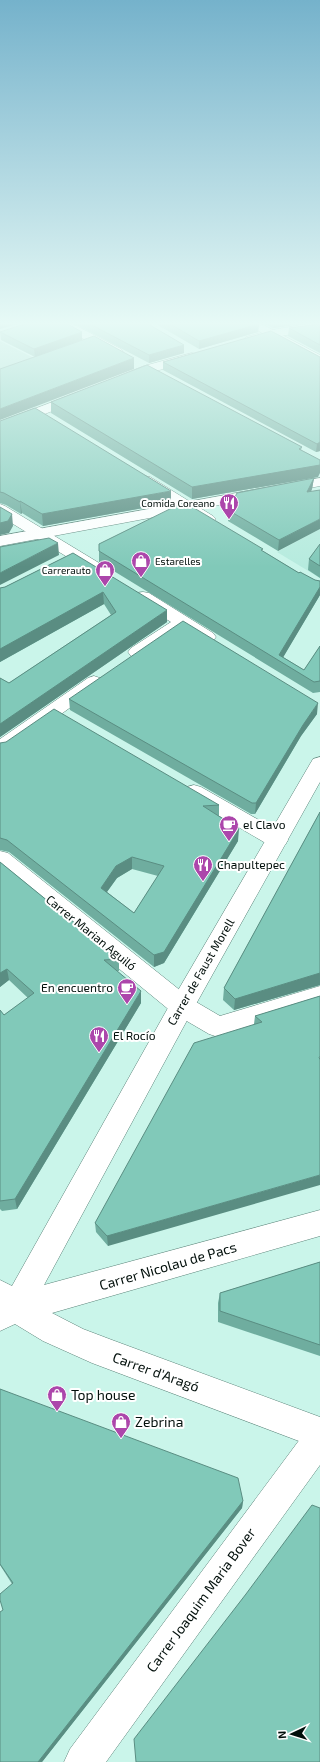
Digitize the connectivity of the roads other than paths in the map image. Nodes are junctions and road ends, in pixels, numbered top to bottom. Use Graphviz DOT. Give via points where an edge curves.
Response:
graph roads {
  1 [pos="60,403"];
  2 [pos="37,412"];
  3 [pos="50,421"];
  4 [pos="0,427"];
  5 [pos="136,474"];
  6 [pos="320,482"];
  7 [pos="190,507"];
  8 [pos="0,509"];
  9 [pos="222,527"];
  10 [pos="41,534"];
  11 [pos="0,541"];
  12 [pos="112,578"];
  13 [pos="131,590"];
  14 [pos="182,622"];
  15 [pos="222,646"];
  16 [pos="53,710"];
  17 [pos="73,722"];
  18 [pos="0,748"];
  19 [pos="320,764"];
  20 [pos="175,781"];
  21 [pos="277,840"];
  22 [pos="0,859"];
  23 [pos="320,996"];
  24 [pos="182,1006"];
  25 [pos="320,1223"];
  26 [pos="5,1306"];
  27 [pos="320,1433"];
  28 [pos="320,1438"];
  29 [pos="83,1762"];
  1 -- 2 [label="street"];
  2 -- 3 [label="street"];
  2 -- 4 [label="street"];
  5 -- 7 [label="street"];
  6 -- 7 [label="street"];
  7 -- 9 [label="street"];
  7 -- 10 [label="street"];
  8 -- 10 [label="street"];
  10 -- 11 [label="street"];
  10 -- 12 [label="street" via="69,559"];
  13 -- 14 [label="street"];
  14 -- 15 [label="street"];
  14 -- 16 [label="street"];
  16 -- 17 [label="street"];
  16 -- 18 [label="street"];
  19 -- 21 [label="street, Carrer de Faust Morell"];
  20 -- 21 [label="street"];
  21 -- 24 [label="street, Carrer de Faust Morell"];
  22 -- 24 [label="street, Carrer Marian Aguiló"];
  23 -- 24 [label="street, Carrer Marian Aguiló" via="218,1027"];
  24 -- 26 [label="street, Carrer de Faust Morell"];
  25 -- 26 [label="street, Carrer Nicolau de Pacs"];
  26 -- 27 [label="street, Carrer d'Aragó" via="84,1345"];
  28 -- 29 [label="street, Carrer Joaquim Maria Bover"];
}
